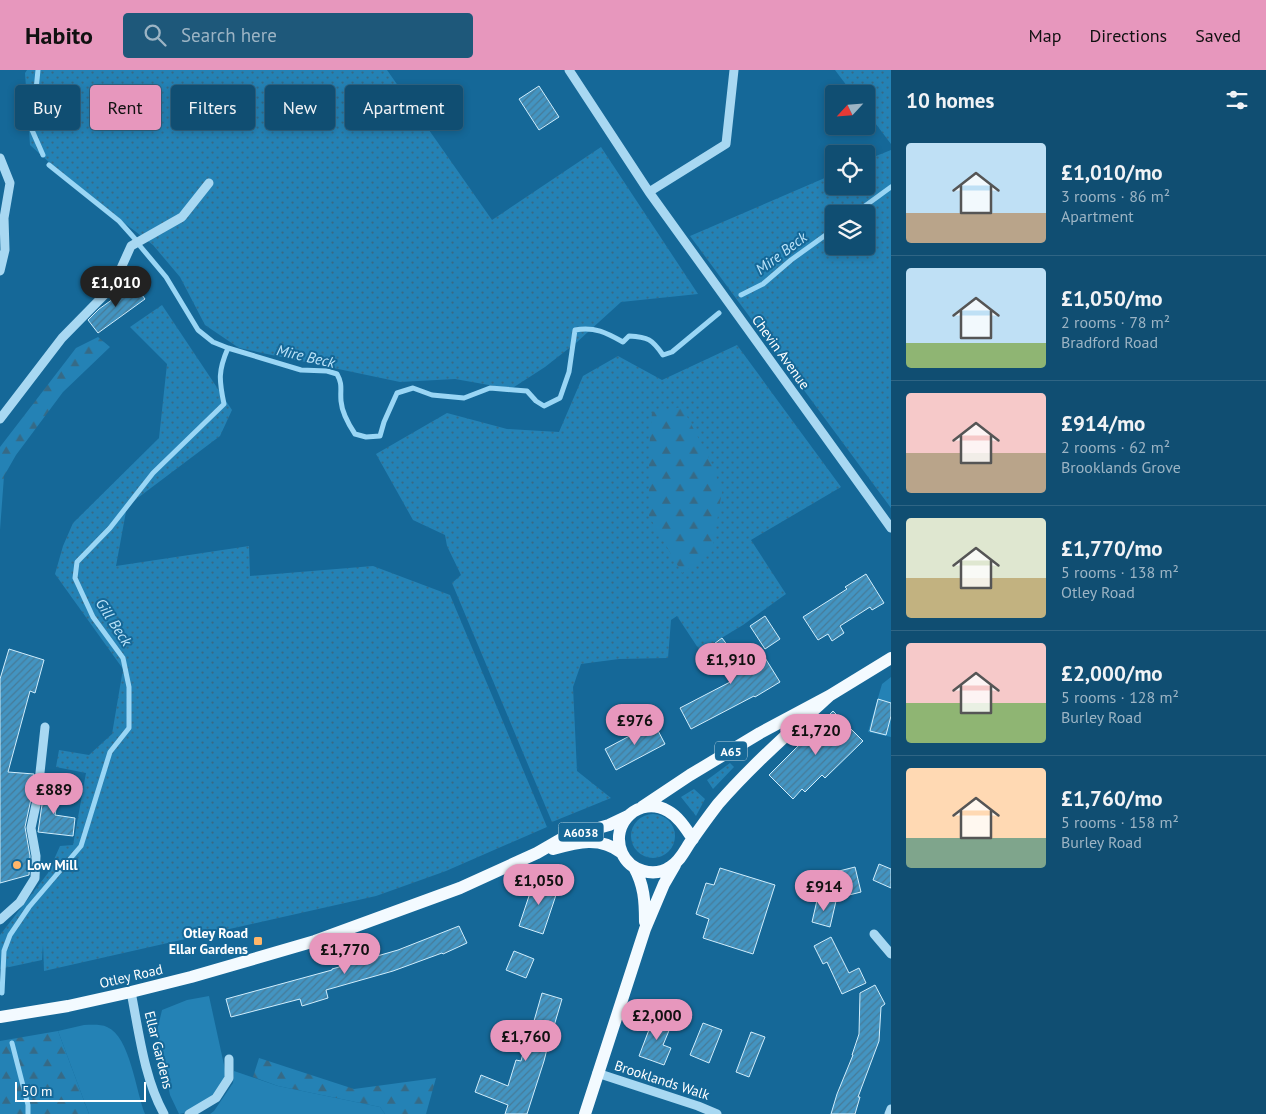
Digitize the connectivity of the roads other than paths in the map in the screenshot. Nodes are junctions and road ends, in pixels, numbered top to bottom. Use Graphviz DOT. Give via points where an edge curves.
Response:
graph roads {
  1 [pos="570,70"];
  2 [pos="734,70"];
  3 [pos="0,158"];
  4 [pos="209,183"];
  5 [pos="649,192"];
  6 [pos="0,271"];
  7 [pos="0,419"];
  8 [pos="891,528"];
  9 [pos="891,658"];
  10 [pos="829,696"];
  11 [pos="45,727"];
  12 [pos="632,813"];
  13 [pos="693,839"];
  14 [pos="537,853"];
  15 [pos="622,853"];
  16 [pos="679,859"];
  17 [pos="634,867"];
  18 [pos="0,920"];
  19 [pos="645,929"];
  20 [pos="874,934"];
  21 [pos="891,954"];
  22 [pos="130,992"];
  23 [pos="3,1017"];
  24 [pos="229,1059"];
  25 [pos="598,1074"];
  26 [pos="891,1109"];
  27 [pos="164,1114"];
  28 [pos="189,1114"];
  29 [pos="585,1114"];
  30 [pos="717,1114"];
  31 [pos="889,1114"];
  1 -- 5 [label="street, Chevin Avenue"];
  2 -- 5 [label="street" via="726,144"];
  3 -- 6 [label="street" via="10,183 4,218 5,250"];
  4 -- 7 [label="street" via="182,217 131,246 114,286 62,338"];
  5 -- 8 [label="street, Chevin Avenue"];
  9 -- 10 [label="main road, A65"];
  10 -- 12 [label="main road, A65" via="697,770"];
  10 -- 13 [label="main road, A65" via="750,771 718,805"];
  11 -- 18 [label="street" via="31,828 36,856 35,878 20,902"];
  12 -- 13 [label="main road" via="655,806 666,810"];
  12 -- 14 [label="main road, A6038" via="609,825 571,835"];
  12 -- 15 [label="main road" via="624,820 619,832"];
  13 -- 16 [label="main road, A65"];
  14 -- 15 [label="main road, A6038" via="592,842 608,844"];
  14 -- 22 [label="main road, Otley Road / A6038" via="460,888 315,941"];
  15 -- 17 [label="main road, A65"];
  16 -- 17 [label="main road, A65" via="659,872 645,872"];
  16 -- 19 [label="main road, A65" via="664,884"];
  17 -- 19 [label="main road, A65" via="645,896"];
  19 -- 25 [label="main road, A65"];
  20 -- 21 [label="street"];
  22 -- 23 [label="main road, Otley Road / A6038"];
  22 -- 27 [label="street, Ellar Gardens" via="148,1071"];
  24 -- 28 [label="street" via="229,1078 216,1098"];
  25 -- 29 [label="main road, A65"];
  25 -- 30 [label="street, Brooklands Walk"];
  26 -- 31 [label="street"];
}
